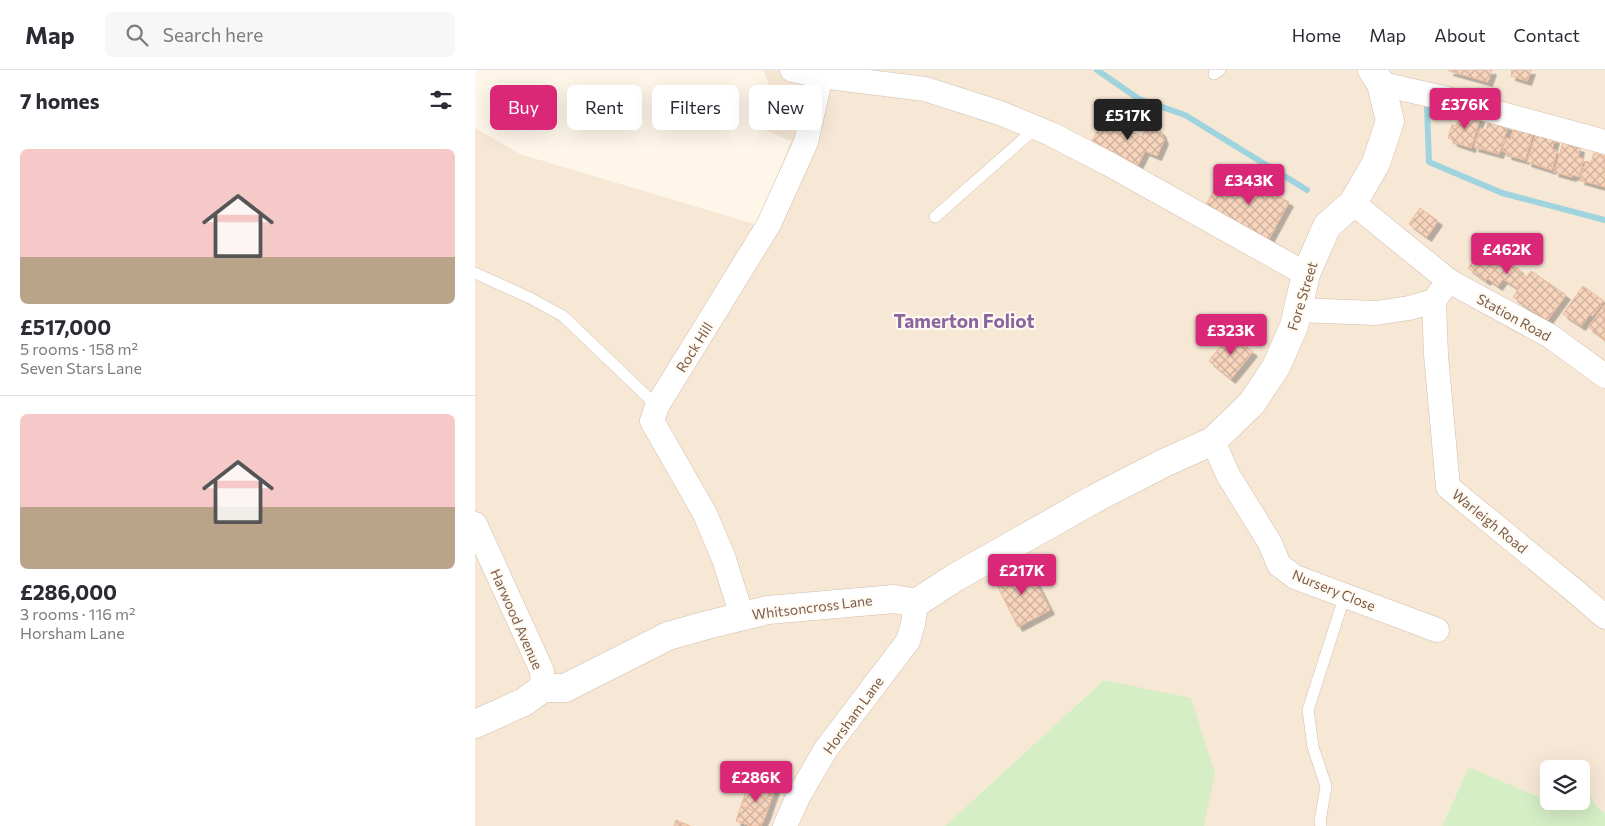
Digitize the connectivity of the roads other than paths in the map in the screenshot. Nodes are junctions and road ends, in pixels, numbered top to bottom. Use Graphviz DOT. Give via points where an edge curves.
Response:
graph roads {
  1 [pos="793,70"];
  2 [pos="821,76"];
  3 [pos="1377,77"];
  4 [pos="1036,128"];
  5 [pos="1605,142"];
  6 [pos="1353,203"];
  7 [pos="935,218"];
  8 [pos="475,272"];
  9 [pos="1306,274"];
  10 [pos="1449,281"];
  11 [pos="1434,301"];
  12 [pos="1297,310"];
  13 [pos="1605,376"];
  14 [pos="657,406"];
  15 [pos="1213,441"];
  16 [pos="475,524"];
  17 [pos="1345,595"];
  18 [pos="916,603"];
  19 [pos="742,616"];
  20 [pos="1605,617"];
  21 [pos="1437,630"];
  22 [pos="543,688"];
  23 [pos="475,724"];
  24 [pos="785,826"];
  25 [pos="1321,826"];
  1 -- 2 [label="street"];
  2 -- 4 [label="street" via="925,89"];
  2 -- 14 [label="street, Rock Hill" via="806,142 769,224"];
  3 -- 5 [label="street"];
  3 -- 6 [label="street, Fore Street" via="1390,121 1376,163"];
  4 -- 7 [label="lane"];
  4 -- 9 [label="street" via="1109,164"];
  6 -- 9 [label="street, Fore Street" via="1327,226"];
  6 -- 10 [label="street, Station Road"];
  8 -- 14 [label="lane" via="563,316"];
  9 -- 12 [label="street, Fore Street"];
  10 -- 11 [label="street"];
  10 -- 13 [label="street, Station Road" via="1550,336"];
  11 -- 12 [label="street" via="1376,313"];
  11 -- 20 [label="street, Warleigh Road" via="1448,487"];
  12 -- 15 [label="street, Fore Street" via="1294,326 1275,367 1252,403"];
  14 -- 19 [label="street" via="652,420 705,514 724,559"];
  15 -- 17 [label="street, Nursery Close" via="1228,475 1270,543 1279,565 1295,577"];
  15 -- 18 [label="street, Fore Street" via="1094,499"];
  16 -- 22 [label="street, Harwood Avenue" via="542,671"];
  17 -- 21 [label="street, Nursery Close"];
  17 -- 25 [label="lane" via="1308,710 1313,746 1326,786"];
  18 -- 19 [label="street, Whitsoncross Lane" via="894,599 867,600 769,610"];
  18 -- 24 [label="street, Horsham Lane" via="907,641 826,749"];
  19 -- 22 [label="street, Whitsoncross Lane" via="668,636 565,688"];
  22 -- 23 [label="street" via="524,702"];
}
